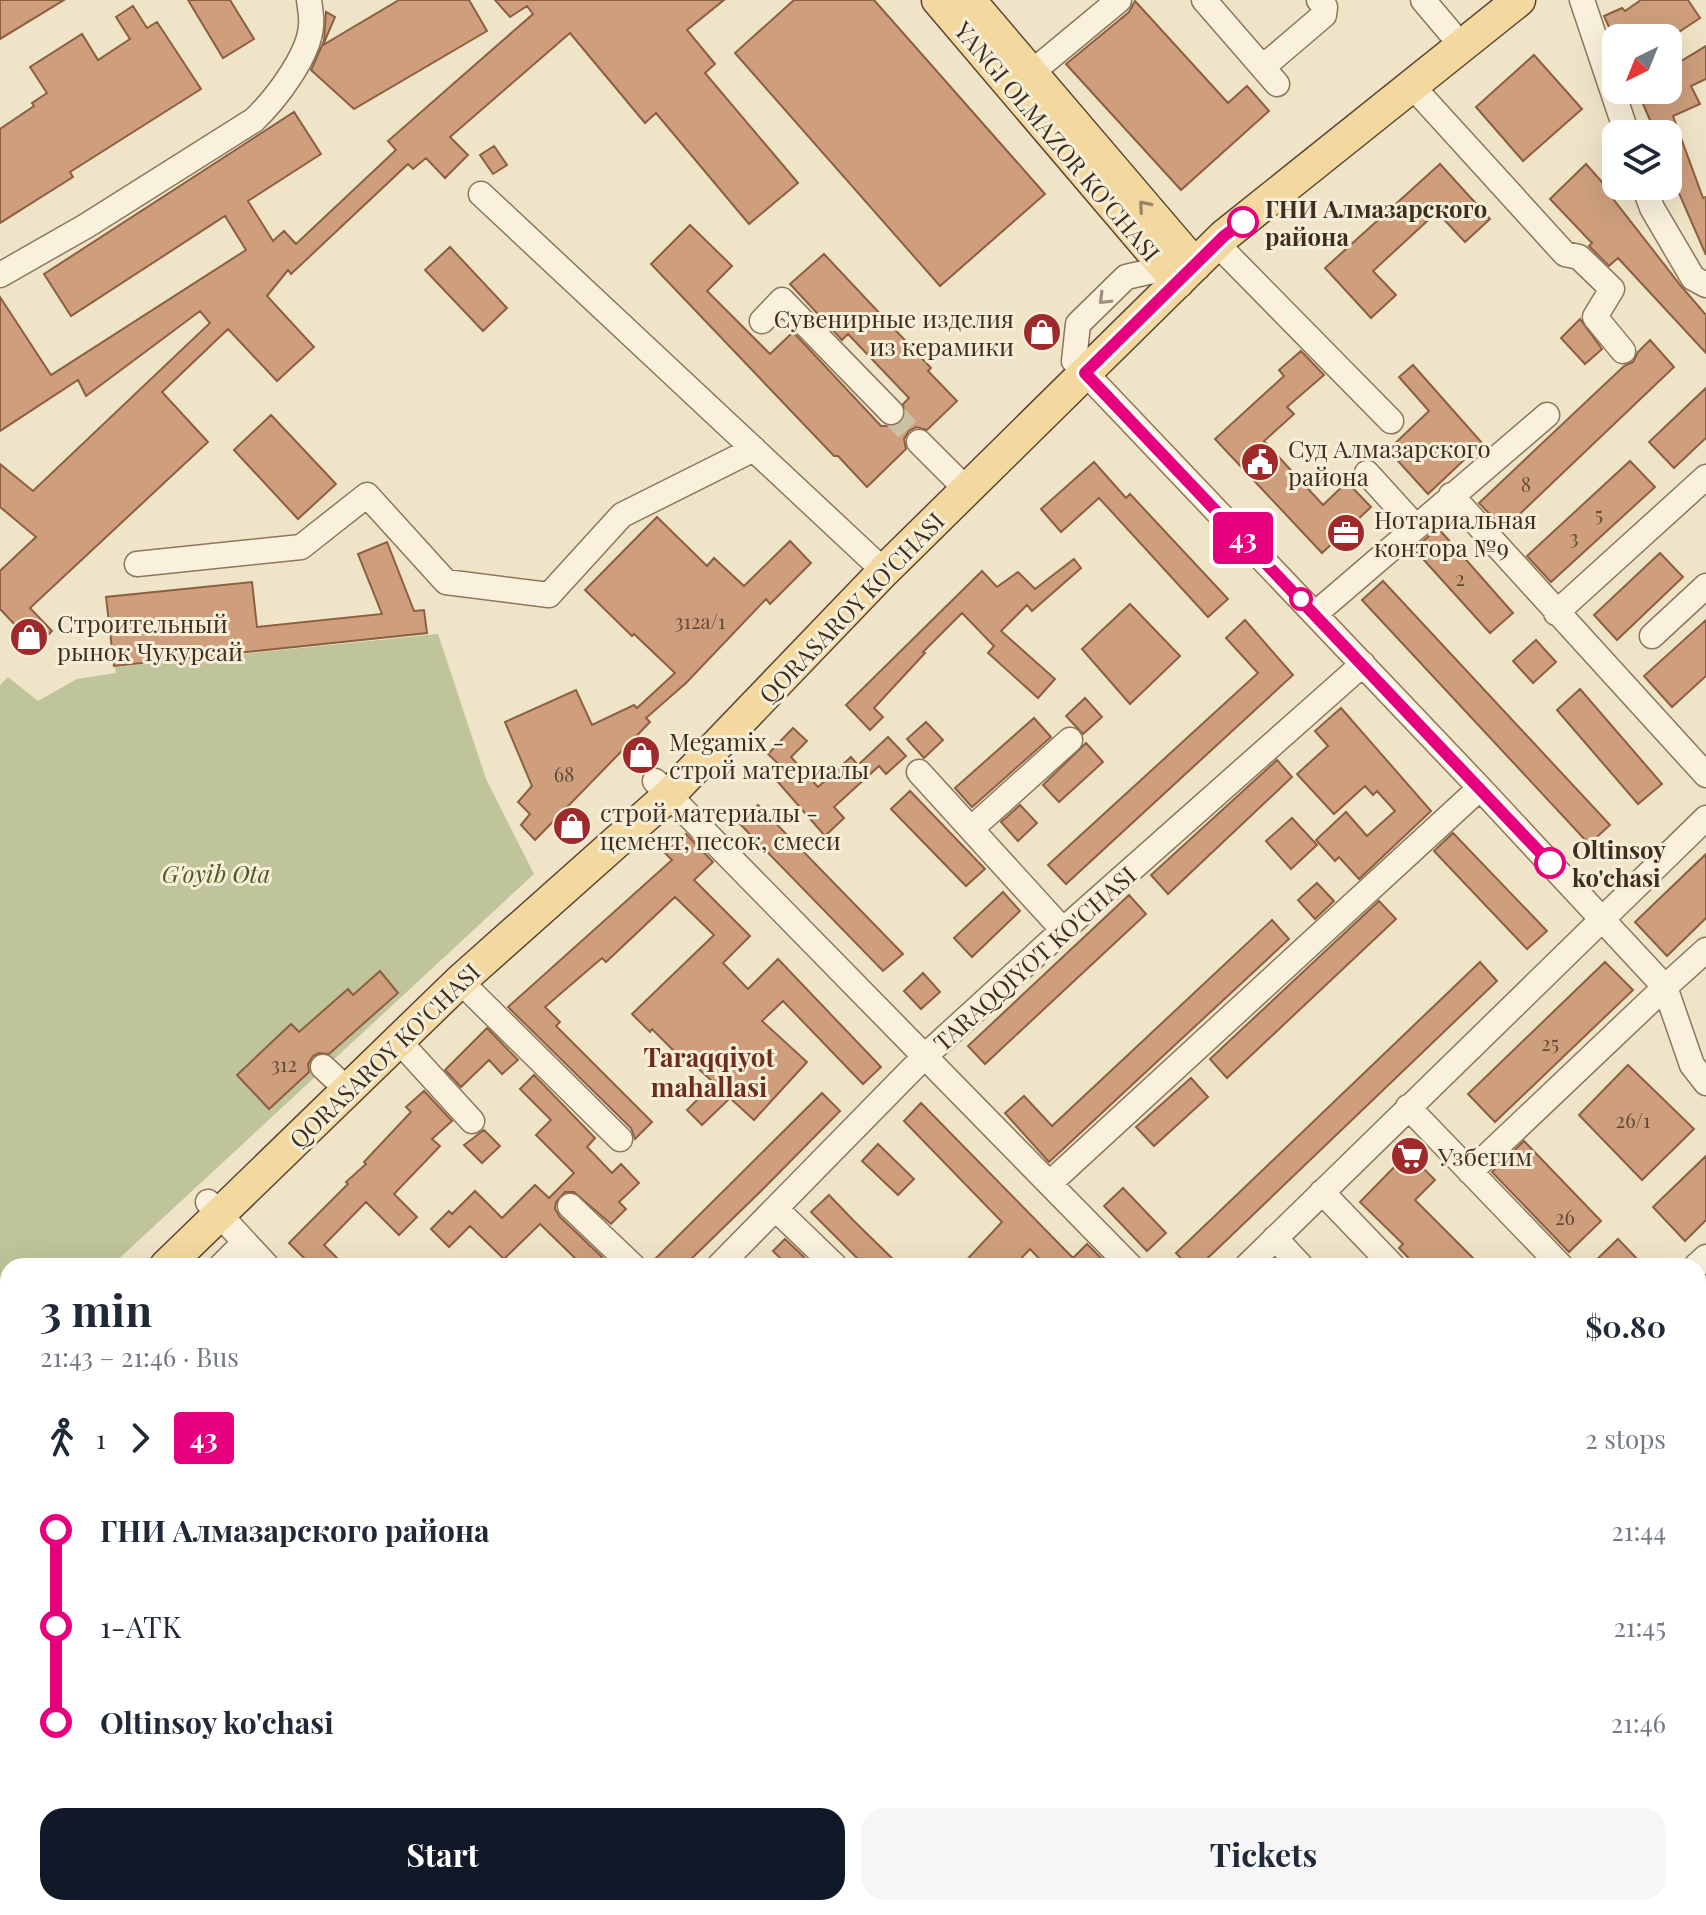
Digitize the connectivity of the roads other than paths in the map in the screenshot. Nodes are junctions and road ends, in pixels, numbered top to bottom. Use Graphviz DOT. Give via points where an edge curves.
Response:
graph roads {
  1 [pos="309,0"];
  2 [pos="938,0"];
  3 [pos="969,0"];
  4 [pos="1119,0"];
  5 [pos="1204,0"];
  6 [pos="1319,0"];
  7 [pos="1423,0"];
  8 [pos="1489,0"];
  9 [pos="1519,0"];
  10 [pos="1582,0"];
  11 [pos="1450,32"];
  12 [pos="1031,73"];
  13 [pos="1413,87"];
  14 [pos="1622,120"];
  15 [pos="481,194"];
  16 [pos="1649,200"];
  17 [pos="1188,262"];
  18 [pos="0,275"];
  19 [pos="1706,285"];
  20 [pos="762,321"];
  21 [pos="1623,351"];
  22 [pos="1079,367"];
  23 [pos="891,412"];
  24 [pos="1547,415"];
  25 [pos="1391,421"];
  26 [pos="919,442"];
  27 [pos="754,449"];
  28 [pos="1367,473"];
  29 [pos="1706,477"];
  30 [pos="956,479"];
  31 [pos="1451,495"];
  32 [pos="1416,527"];
  33 [pos="137,564"];
  34 [pos="879,566"];
  35 [pos="1706,586"];
  36 [pos="1556,613"];
  37 [pos="1315,614"];
  38 [pos="1652,636"];
  39 [pos="1363,664"];
  40 [pos="1070,740"];
  41 [pos="919,772"];
  42 [pos="1706,775"];
  43 [pos="1480,788"];
  44 [pos="661,789"];
  45 [pos="1706,818"];
  46 [pos="971,829"];
  47 [pos="1601,918"];
  48 [pos="1063,930"];
  49 [pos="1706,950"];
  50 [pos="460,981"];
  51 [pos="1665,987"];
  52 [pos="398,1040"];
  53 [pos="925,1056"];
  54 [pos="1706,1083"];
  55 [pos="1408,1107"];
  56 [pos="472,1121"];
  57 [pos="620,1139"];
  58 [pos="1470,1172"];
  59 [pos="1050,1183"];
  60 [pos="1322,1192"];
  61 [pos="570,1206"];
  62 [pos="214,1208"];
  63 [pos="776,1209"];
  64 [pos="1275,1238"];
  65 [pos="245,1242"];
  66 [pos="151,1258"];
  67 [pos="173,1258"];
  68 [pos="229,1258"];
  69 [pos="260,1258"];
  70 [pos="625,1258"];
  71 [pos="727,1258"];
  72 [pos="827,1258"];
  73 [pos="1122,1258"];
  74 [pos="1255,1258"];
  75 [pos="1294,1258"];
  76 [pos="1385,1258"];
  77 [pos="1553,1258"];
  1 -- 18 [label="street" via="306,44 272,103 254,120"];
  2 -- 17 [label="main road, YANGI OLMAZOR KO'CHASI"];
  3 -- 12 [label="main road, YANGI OLMAZOR KO'CHASI"];
  4 -- 12 [label="street"];
  5 -- 6 [label="street" via="1270,76 1324,15"];
  7 -- 11 [label="street"];
  8 -- 11 [label="main road, QORASAROY KO'CHASI"];
  9 -- 13 [label="main road, QORASAROY KO'CHASI"];
  10 -- 14 [label="street"];
  11 -- 17 [label="main road, QORASAROY KO'CHASI" via="1211,222"];
  17 -- 12 [label="main road, YANGI OLMAZOR KO'CHASI, one-way"];
  13 -- 17 [label="main road, QORASAROY KO'CHASI"];
  13 -- 21 [label="street" via="1565,254 1579,257 1612,289 1595,317"];
  15 -- 27 [label="street"];
  16 -- 19 [label="street" via="1693,278"];
  17 -- 22 [label="main road, QORASAROY KO'CHASI"];
  17 -- 25 [label="street"];
  20 -- 23 [label="street" via="782,300"];
  22 -- 30 [label="main road, QORASAROY KO'CHASI"];
  22 -- 34 [label="main road, QORASAROY KO'CHASI"];
  22 -- 37 [label="street"];
  24 -- 31 [label="street"];
  26 -- 30 [label="street"];
  27 -- 33 [label="street" via="622,515 549,595 446,582 367,495 301,547"];
  27 -- 34 [label="street"];
  28 -- 32 [label="street"];
  29 -- 36 [label="street"];
  30 -- 34 [label="main road, QORASAROY KO'CHASI"];
  31 -- 32 [label="street"];
  31 -- 36 [label="street"];
  32 -- 37 [label="street"];
  34 -- 44 [label="main road, QORASAROY KO'CHASI"];
  35 -- 38 [label="street"];
  36 -- 42 [label="street"];
  37 -- 39 [label="street"];
  39 -- 43 [label="street"];
  39 -- 48 [label="street, TARAQQIYOT KO'CHASI"];
  40 -- 46 [label="street"];
  41 -- 46 [label="street"];
  43 -- 47 [label="street"];
  43 -- 59 [label="street"];
  44 -- 50 [label="main road, QORASAROY KO'CHASI"];
  44 -- 53 [label="street"];
  44 -- 62 [label="main road, QORASAROY KO'CHASI" via="330,1074"];
  45 -- 47 [label="street"];
  46 -- 48 [label="street"];
  47 -- 51 [label="street"];
  47 -- 55 [label="street"];
  48 -- 53 [label="street, TARAQQIYOT KO'CHASI"];
  49 -- 51 [label="street"];
  50 -- 52 [label="main road, QORASAROY KO'CHASI"];
  50 -- 57 [label="street"];
  51 -- 54 [label="street" via="1692,1065"];
  51 -- 58 [label="street"];
  52 -- 56 [label="street"];
  52 -- 62 [label="main road, QORASAROY KO'CHASI"];
  53 -- 59 [label="street"];
  53 -- 63 [label="street, TARAQQIYOT KO'CHASI"];
  55 -- 58 [label="street"];
  55 -- 60 [label="street"];
  58 -- 77 [label="street"];
  59 -- 73 [label="street"];
  60 -- 64 [label="street"];
  60 -- 76 [label="street"];
  61 -- 70 [label="street"];
  62 -- 65 [label="street"];
  62 -- 66 [label="main road, QORASAROY KO'CHASI"];
  62 -- 67 [label="main road, QORASAROY KO'CHASI"];
  63 -- 71 [label="street, TARAQQIYOT KO'CHASI"];
  63 -- 72 [label="street"];
  64 -- 74 [label="street"];
  64 -- 75 [label="street"];
  65 -- 68 [label="street"];
  65 -- 69 [label="street"];
}
